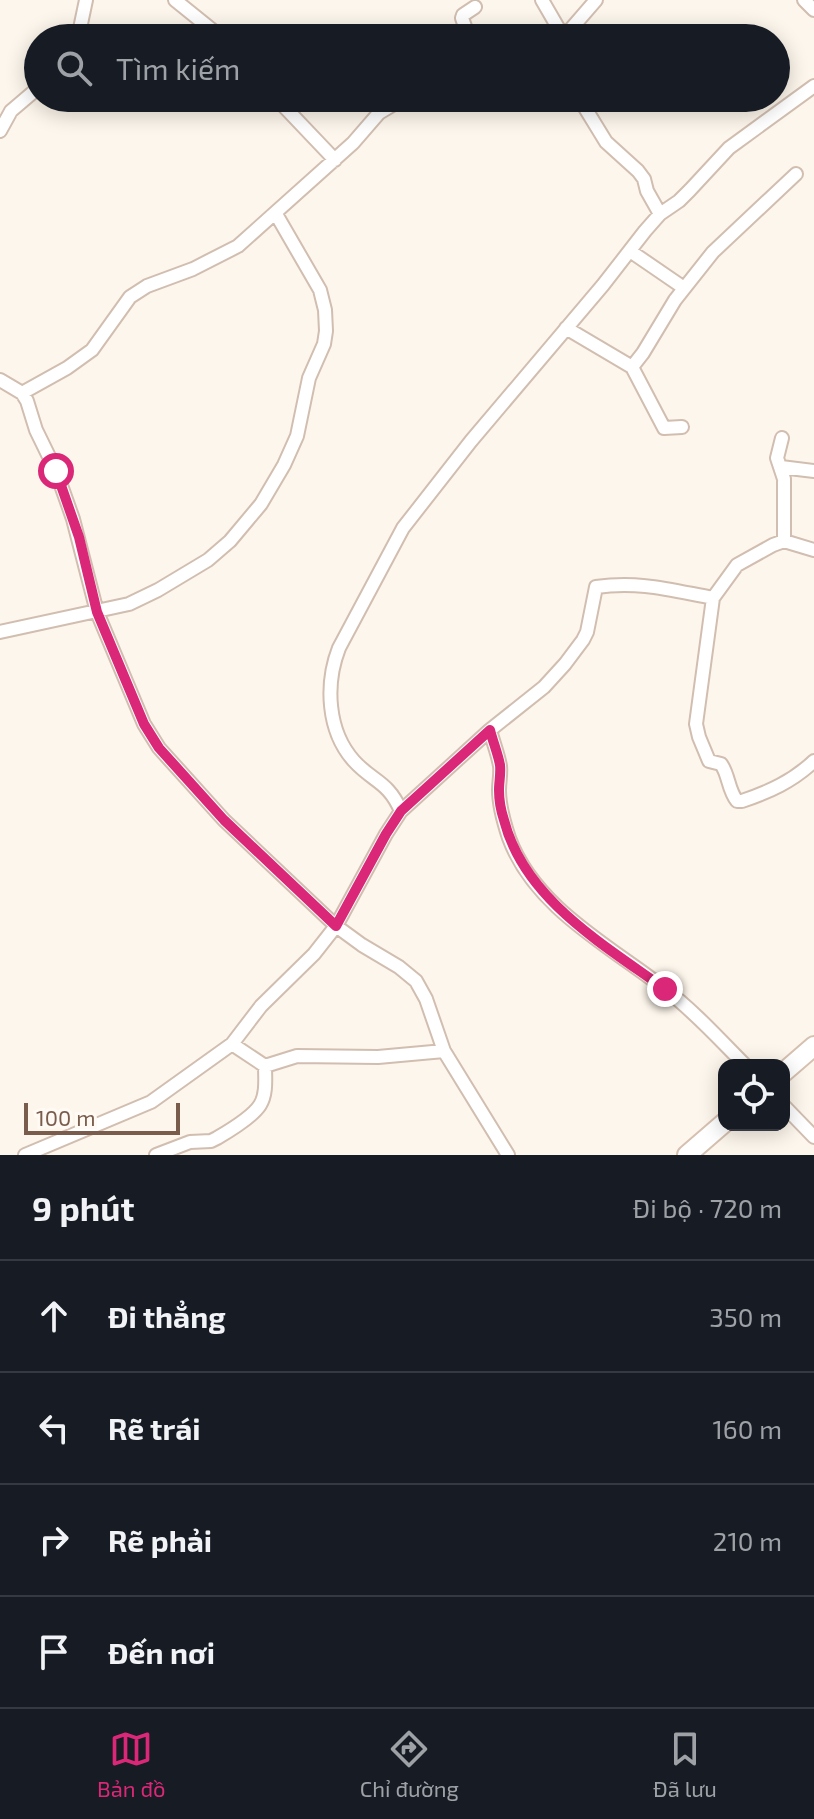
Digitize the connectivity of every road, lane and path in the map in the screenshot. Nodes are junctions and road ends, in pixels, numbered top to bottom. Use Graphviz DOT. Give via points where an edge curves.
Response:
graph roads {
  1 [pos="86,0"];
  2 [pos="175,0"];
  3 [pos="542,0"];
  4 [pos="596,0"];
  5 [pos="804,0"];
  6 [pos="475,7"];
  7 [pos="814,10"];
  8 [pos="81,24"];
  9 [pos="205,24"];
  10 [pos="464,24"];
  11 [pos="556,24"];
  12 [pos="576,24"];
  13 [pos="814,86"];
  14 [pos="24,100"];
  15 [pos="790,104"];
  16 [pos="289,112"];
  17 [pos="381,112"];
  18 [pos="588,112"];
  19 [pos="778,112"];
  20 [pos="0,131"];
  21 [pos="335,160"];
  22 [pos="796,174"];
  23 [pos="276,214"];
  24 [pos="660,214"];
  25 [pos="630,251"];
  26 [pos="684,288"];
  27 [pos="566,328"];
  28 [pos="632,367"];
  29 [pos="0,380"];
  30 [pos="22,393"];
  31 [pos="682,427"];
  32 [pos="782,438"];
  33 [pos="781,467"];
  34 [pos="814,471"];
  35 [pos="784,541"];
  36 [pos="814,550"];
  37 [pos="713,598"];
  38 [pos="97,612"];
  39 [pos="0,632"];
  40 [pos="490,730"];
  41 [pos="814,761"];
  42 [pos="401,811"];
  43 [pos="336,926"];
  44 [pos="232,1044"];
  45 [pos="814,1046"];
  46 [pos="444,1051"];
  47 [pos="739,1059"];
  48 [pos="265,1066"];
  49 [pos="790,1067"];
  50 [pos="790,1112"];
  51 [pos="718,1128"];
  52 [pos="814,1137"];
  53 [pos="25,1155"];
  54 [pos="156,1155"];
  55 [pos="508,1155"];
  56 [pos="687,1155"];
  1 -- 8 [label="street"];
  2 -- 9 [label="street"];
  3 -- 11 [label="street"];
  4 -- 12 [label="street"];
  5 -- 7 [label="street"];
  6 -- 10 [label="street" via="462,18"];
  13 -- 15 [label="street"];
  14 -- 20 [label="street"];
  16 -- 21 [label="street"];
  17 -- 21 [label="street"];
  18 -- 24 [label="street" via="606,142 644,179"];
  19 -- 24 [label="street" via="729,148"];
  21 -- 23 [label="street"];
  22 -- 26 [label="street" via="713,252"];
  23 -- 30 [label="street" via="238,246 130,297 92,350"];
  23 -- 38 [label="street" via="320,290 325,310 324,344 284,465 261,504 221,550 158,590"];
  24 -- 25 [label="street"];
  25 -- 26 [label="street"];
  25 -- 27 [label="street"];
  26 -- 28 [label="street"];
  27 -- 28 [label="street"];
  27 -- 42 [label="street" via="403,528 333,663 331,707 344,746 355,762 385,785"];
  28 -- 31 [label="street" via="664,428"];
  29 -- 30 [label="street"];
  30 -- 38 [label="street" via="73,519"];
  32 -- 33 [label="street" via="777,458"];
  33 -- 34 [label="street"];
  33 -- 35 [label="street"];
  35 -- 36 [label="street"];
  35 -- 37 [label="street" via="737,565"];
  37 -- 40 [label="street" via="644,584 596,587 587,632 574,652 544,687"];
  37 -- 41 [label="street" via="696,724 709,761 721,764 737,801 774,790"];
  38 -- 39 [label="street"];
  38 -- 43 [label="street" via="159,748 224,820"];
  40 -- 42 [label="street"];
  40 -- 47 [label="street" via="501,768 499,791 509,839 533,879 587,932 694,1013"];
  42 -- 43 [label="street"];
  43 -- 44 [label="street"];
  43 -- 46 [label="street" via="416,981"];
  44 -- 48 [label="street"];
  44 -- 53 [label="street" via="151,1102"];
  45 -- 49 [label="main road"];
  46 -- 48 [label="street" via="297,1056"];
  46 -- 55 [label="street"];
  48 -- 54 [label="street" via="261,1105 254,1112 211,1141 190,1142"];
  50 -- 52 [label="street"];
  51 -- 56 [label="main road"];
}
